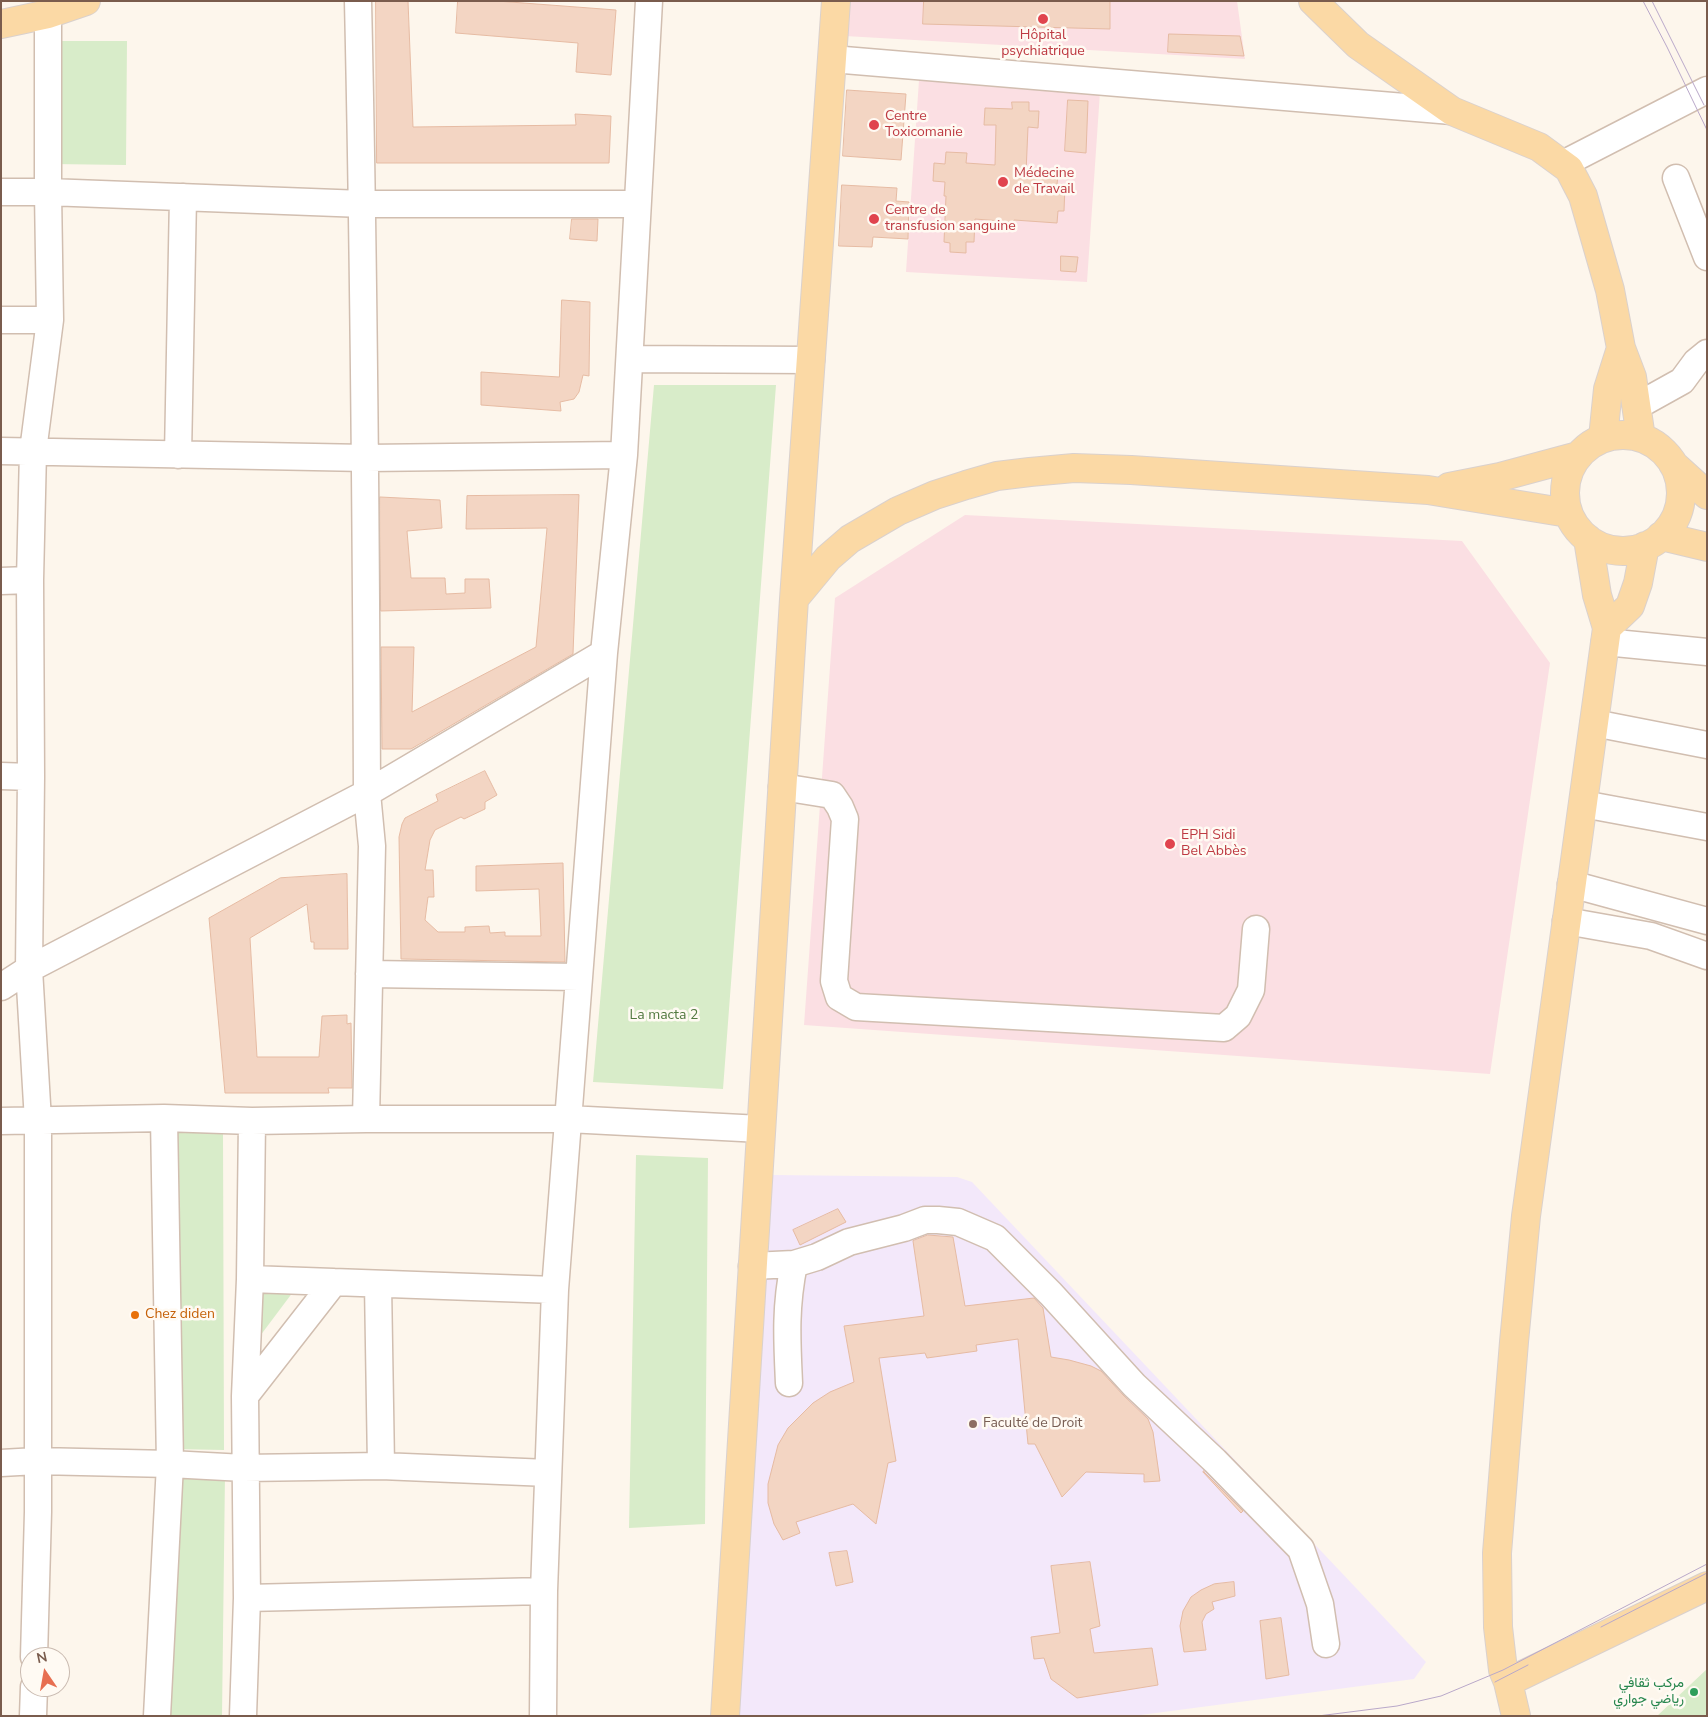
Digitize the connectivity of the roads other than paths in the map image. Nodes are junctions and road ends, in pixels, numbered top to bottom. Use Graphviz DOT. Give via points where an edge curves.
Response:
graph roads {
  1 [pos="86,1"];
  2 [pos="358,1"];
  3 [pos="649,1"];
  4 [pos="836,1"];
  5 [pos="1313,1"];
  6 [pos="48,14"];
  7 [pos="1,24"];
  8 [pos="832,59"];
  9 [pos="1707,90"];
  10 [pos="1452,111"];
  11 [pos="1563,164"];
  12 [pos="1676,178"];
  13 [pos="1,192"];
  14 [pos="48,192"];
  15 [pos="183,197"];
  16 [pos="363,204"];
  17 [pos="637,204"];
  18 [pos="1707,257"];
  19 [pos="1,320"];
  20 [pos="50,320"];
  21 [pos="1621,348"];
  22 [pos="1707,352"];
  23 [pos="631,359"];
  24 [pos="811,360"];
  25 [pos="1637,406"];
  26 [pos="1603,438"];
  27 [pos="1642,438"];
  28 [pos="1,451"];
  29 [pos="33,451"];
  30 [pos="178,455"];
  31 [pos="624,455"];
  32 [pos="1578,456"];
  33 [pos="366,458"];
  34 [pos="1673,464"];
  35 [pos="1428,490"];
  36 [pos="1707,495"];
  37 [pos="1568,513"];
  38 [pos="1588,539"];
  39 [pos="1653,541"];
  40 [pos="1707,547"];
  41 [pos="30,580"];
  42 [pos="1,581"];
  43 [pos="794,599"];
  44 [pos="1606,635"];
  45 [pos="1707,652"];
  46 [pos="604,654"];
  47 [pos="1594,723"];
  48 [pos="1707,745"];
  49 [pos="1,776"];
  50 [pos="31,776"];
  51 [pos="782,787"];
  52 [pos="366,793"];
  53 [pos="1583,804"];
  54 [pos="1707,827"];
  55 [pos="1571,884"];
  56 [pos="1566,921"];
  57 [pos="1707,921"];
  58 [pos="1256,929"];
  59 [pos="1707,956"];
  60 [pos="29,969"];
  61 [pos="369,974"];
  62 [pos="579,977"];
  63 [pos="1,987"];
  64 [pos="164,1118"];
  65 [pos="366,1118"];
  66 [pos="568,1119"];
  67 [pos="38,1120"];
  68 [pos="1,1121"];
  69 [pos="252,1121"];
  70 [pos="761,1129"];
  71 [pos="794,1264"];
  72 [pos="752,1266"];
  73 [pos="250,1279"];
  74 [pos="334,1282"];
  75 [pos="378,1284"];
  76 [pos="554,1290"];
  77 [pos="789,1383"];
  78 [pos="245,1396"];
  79 [pos="37,1461"];
  80 [pos="1,1462"];
  81 [pos="170,1464"];
  82 [pos="381,1466"];
  83 [pos="244,1468"];
  84 [pos="548,1473"];
  85 [pos="1707,1586"];
  86 [pos="544,1591"];
  87 [pos="246,1598"];
  88 [pos="1326,1644"];
  89 [pos="34,1647"];
  90 [pos="1508,1682"];
  91 [pos="34,1697"];
  92 [pos="540,1715"];
  93 [pos="33,1716"];
  94 [pos="157,1716"];
  95 [pos="243,1716"];
  96 [pos="725,1716"];
  97 [pos="1516,1716"];
  1 -- 6 [label="main road"];
  2 -- 16 [label="street"];
  3 -- 17 [label="street"];
  4 -- 8 [label="main road"];
  5 -- 10 [label="main road" via="1358,45"];
  6 -- 7 [label="main road"];
  6 -- 14 [label="street"];
  8 -- 10 [label="street"];
  8 -- 24 [label="main road"];
  9 -- 11 [label="street"];
  10 -- 11 [label="main road" via="1539,147"];
  11 -- 21 [label="main road" via="1583,196 1610,290"];
  12 -- 18 [label="street"];
  13 -- 14 [label="street"];
  14 -- 15 [label="street"];
  14 -- 20 [label="street"];
  15 -- 16 [label="street"];
  15 -- 30 [label="street"];
  16 -- 17 [label="street"];
  16 -- 33 [label="street"];
  17 -- 23 [label="street"];
  19 -- 20 [label="street"];
  20 -- 29 [label="street"];
  21 -- 25 [label="main road" via="1632,377"];
  21 -- 26 [label="main road" via="1608,389"];
  22 -- 25 [label="street" via="1682,381"];
  23 -- 24 [label="street"];
  23 -- 31 [label="street"];
  24 -- 43 [label="main road"];
  25 -- 27 [label="main road"];
  26 -- 27 [label="main road" via="1629,435"];
  26 -- 32 [label="main road"];
  27 -- 34 [label="main road" via="1665,453"];
  28 -- 29 [label="street"];
  29 -- 30 [label="street"];
  29 -- 41 [label="street"];
  30 -- 33 [label="street"];
  31 -- 33 [label="street"];
  31 -- 46 [label="street"];
  32 -- 35 [label="main road" via="1465,485"];
  32 -- 37 [label="main road" via="1566,483"];
  33 -- 52 [label="street"];
  34 -- 36 [label="main road"];
  34 -- 39 [label="main road" via="1680,482 1680,502 1673,521"];
  35 -- 37 [label="main road"];
  35 -- 43 [label="main road" via="1084,469 997,476 935,495 878,522 850,539 828,558"];
  37 -- 38 [label="main road"];
  38 -- 39 [label="main road" via="1616,550 1631,550"];
  38 -- 44 [label="main road"];
  39 -- 40 [label="main road"];
  39 -- 44 [label="main road" via="1630,606"];
  41 -- 42 [label="street"];
  41 -- 50 [label="street"];
  43 -- 51 [label="main road"];
  44 -- 45 [label="street"];
  44 -- 47 [label="main road"];
  46 -- 52 [label="street"];
  46 -- 62 [label="street"];
  47 -- 48 [label="street"];
  47 -- 53 [label="main road"];
  49 -- 50 [label="street"];
  50 -- 60 [label="street"];
  51 -- 58 [label="street" via="832,795 840,807 844,819 834,981 839,996 856,1007 1224,1028 1238,1016 1251,990"];
  51 -- 70 [label="main road"];
  52 -- 60 [label="street"];
  52 -- 61 [label="street" via="372,846"];
  53 -- 54 [label="street"];
  53 -- 55 [label="main road"];
  55 -- 56 [label="main road"];
  55 -- 57 [label="street"];
  56 -- 59 [label="street" via="1651,936"];
  56 -- 90 [label="main road" via="1526,1216 1497,1553 1498,1628 1503,1670"];
  60 -- 63 [label="street"];
  60 -- 67 [label="street"];
  61 -- 62 [label="street"];
  61 -- 65 [label="street"];
  62 -- 66 [label="street"];
  64 -- 67 [label="street"];
  64 -- 69 [label="street"];
  64 -- 81 [label="street"];
  65 -- 66 [label="street"];
  65 -- 69 [label="street"];
  66 -- 70 [label="street"];
  66 -- 76 [label="street"];
  67 -- 68 [label="street"];
  67 -- 79 [label="street"];
  69 -- 73 [label="street"];
  70 -- 72 [label="main road"];
  71 -- 72 [label="street"];
  71 -- 77 [label="street" via="786,1318"];
  71 -- 88 [label="street" via="848,1242 925,1220 958,1222 995,1238 1134,1385 1215,1461 1301,1549 1320,1604"];
  72 -- 96 [label="main road"];
  73 -- 74 [label="street"];
  73 -- 78 [label="street"];
  74 -- 75 [label="street"];
  74 -- 78 [label="street"];
  75 -- 76 [label="street"];
  75 -- 82 [label="street"];
  76 -- 84 [label="street"];
  78 -- 83 [label="street"];
  79 -- 80 [label="street"];
  79 -- 81 [label="street"];
  79 -- 89 [label="street"];
  81 -- 83 [label="street"];
  81 -- 94 [label="street"];
  82 -- 83 [label="street"];
  82 -- 84 [label="street"];
  83 -- 87 [label="street"];
  84 -- 86 [label="street"];
  85 -- 90 [label="main road"];
  86 -- 87 [label="street"];
  86 -- 92 [label="street"];
  87 -- 95 [label="street"];
  90 -- 97 [label="main road"];
  91 -- 93 [label="street"];
}
